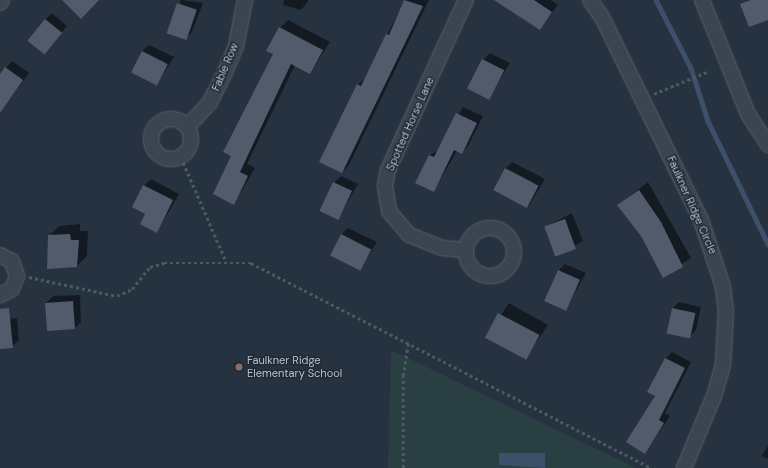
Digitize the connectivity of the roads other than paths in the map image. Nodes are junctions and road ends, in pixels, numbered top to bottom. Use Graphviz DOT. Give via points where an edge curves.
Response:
graph roads {
  1 [pos="246,0"];
  2 [pos="466,0"];
  3 [pos="590,0"];
  4 [pos="702,0"];
  5 [pos="188,126"];
  6 [pos="768,145"];
  7 [pos="466,250"];
  8 [pos="0,255"];
  9 [pos="0,295"];
  10 [pos="684,468"];
  1 -- 5 [label="street, Fable Row" via="236,46 225,72 210,102"];
  2 -- 7 [label="street, Spotted Horse Lane" via="388,170 385,186 389,211 409,235 442,248"];
  3 -- 10 [label="street, Faulkner Ridge Circle" via="643,99 701,220 717,262 726,310 723,365 714,396"];
  4 -- 6 [label="street" via="748,114"];
  5 -- 5 [label="street" via="170,118 157,124 151,135 152,147 160,156 181,157 191,144"];
  8 -- 9 [label="street" via="12,261 18,276 12,289"];
}
